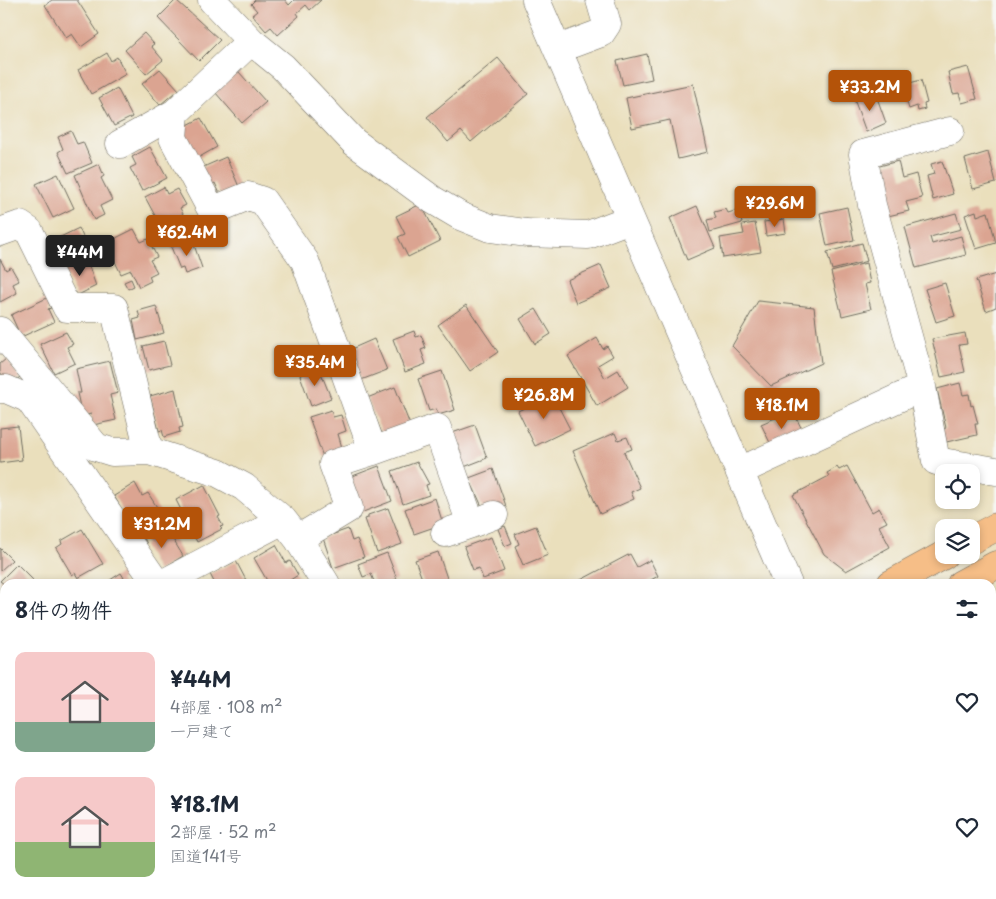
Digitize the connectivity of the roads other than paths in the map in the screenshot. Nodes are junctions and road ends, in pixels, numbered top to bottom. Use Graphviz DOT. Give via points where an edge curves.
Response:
graph roads {
  1 [pos="536,0"];
  2 [pos="600,0"];
  3 [pos="217,1"];
  4 [pos="251,41"];
  5 [pos="558,49"];
  6 [pos="175,113"];
  7 [pos="950,131"];
  8 [pos="120,144"];
  9 [pos="630,219"];
  10 [pos="0,232"];
  11 [pos="0,332"];
  12 [pos="922,387"];
  13 [pos="0,389"];
  14 [pos="36,393"];
  15 [pos="149,451"];
  16 [pos="372,451"];
  17 [pos="740,471"];
  18 [pos="996,471"];
  19 [pos="996,526"];
  20 [pos="291,529"];
  21 [pos="445,533"];
  22 [pos="980,535"];
  23 [pos="935,560"];
  24 [pos="996,565"];
  25 [pos="154,579"];
  26 [pos="174,579"];
  27 [pos="323,579"];
  28 [pos="786,579"];
  29 [pos="900,579"];
  30 [pos="970,579"];
  1 -- 5 [label="street"];
  2 -- 5 [label="street" via="607,24 601,33"];
  3 -- 4 [label="street"];
  4 -- 6 [label="street"];
  4 -- 9 [label="street" via="284,67 354,142 432,200 460,216 490,228 588,235"];
  5 -- 9 [label="street"];
  6 -- 8 [label="street"];
  6 -- 16 [label="street" via="173,138 212,211 248,196 263,201 305,261"];
  7 -- 12 [label="street" via="863,154 872,205"];
  9 -- 17 [label="street"];
  10 -- 15 [label="street" via="20,225 29,231 67,308 114,308"];
  11 -- 14 [label="street"];
  12 -- 17 [label="street"];
  12 -- 18 [label="street" via="936,461"];
  13 -- 14 [label="street"];
  14 -- 15 [label="street" via="96,447 112,452"];
  14 -- 25 [label="street"];
  15 -- 20 [label="street" via="218,473 244,487"];
  16 -- 20 [label="street" via="333,464 349,508"];
  16 -- 21 [label="street" via="436,428 482,520"];
  17 -- 28 [label="street"];
  19 -- 22 [label="main road"];
  20 -- 26 [label="street"];
  20 -- 27 [label="street"];
  23 -- 29 [label="main road"];
  24 -- 30 [label="main road"];
}
